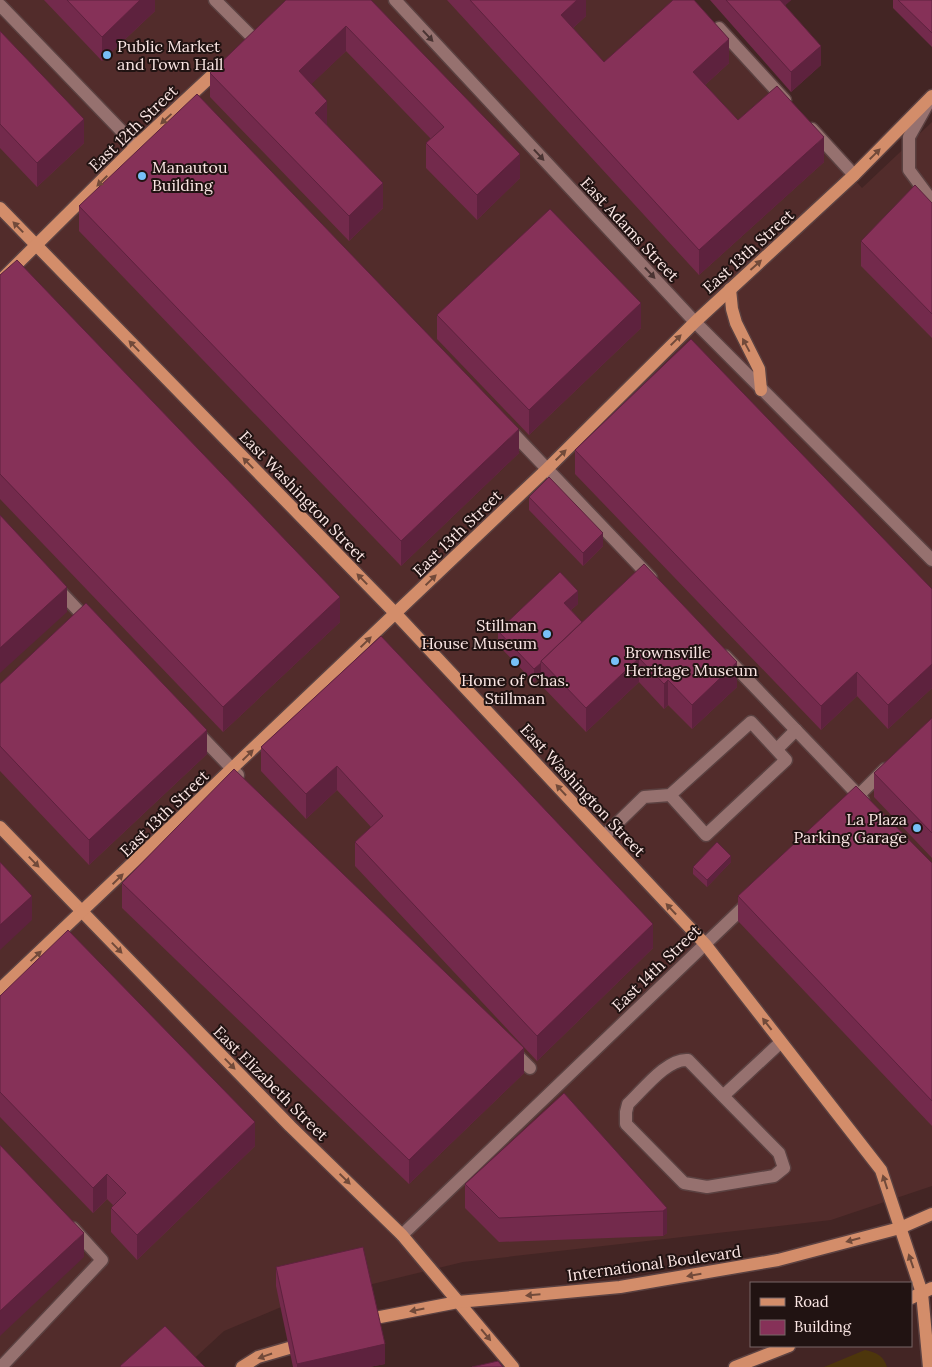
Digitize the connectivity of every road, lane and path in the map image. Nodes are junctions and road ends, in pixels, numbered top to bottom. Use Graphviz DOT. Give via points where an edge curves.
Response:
graph roads {
  1 [pos="215,0"];
  2 [pos="395,0"];
  3 [pos="0,5"];
  4 [pos="711,20"];
  5 [pos="265,26"];
  6 [pos="249,41"];
  7 [pos="232,57"];
  8 [pos="931,98"];
  9 [pos="791,106"];
  10 [pos="804,120"];
  11 [pos="136,146"];
  12 [pos="854,176"];
  13 [pos="932,201"];
  14 [pos="0,208"];
  15 [pos="36,246"];
  16 [pos="0,280"];
  17 [pos="730,288"];
  18 [pos="694,322"];
  19 [pos="761,390"];
  20 [pos="502,422"];
  21 [pos="547,470"];
  22 [pos="932,560"];
  23 [pos="48,579"];
  24 [pos="660,587"];
  25 [pos="396,614"];
  26 [pos="103,635"];
  27 [pos="714,644"];
  28 [pos="185,720"];
  29 [pos="796,730"];
  30 [pos="776,749"];
  31 [pos="892,763"];
  32 [pos="232,770"];
  33 [pos="246,784"];
  34 [pos="670,795"];
  35 [pos="859,796"];
  36 [pos="845,809"];
  37 [pos="872,809"];
  38 [pos="0,827"];
  39 [pos="604,836"];
  40 [pos="755,896"];
  41 [pos="83,913"];
  42 [pos="705,944"];
  43 [pos="0,989"];
  44 [pos="502,1040"];
  45 [pos="781,1042"];
  46 [pos="530,1068"];
  47 [pos="724,1096"];
  48 [pos="932,1214"];
  49 [pos="64,1218"];
  50 [pos="900,1228"];
  51 [pos="402,1235"];
  52 [pos="922,1293"];
  53 [pos="458,1302"];
  54 [pos="375,1318"];
  55 [pos="786,1347"];
  56 [pos="289,1348"];
  57 [pos="1,1367"];
  58 [pos="242,1367"];
  59 [pos="514,1367"];
  60 [pos="736,1367"];
  61 [pos="929,1367"];
  1 -- 6 [label="street"];
  2 -- 18 [label="street, East Adams Street, one-way"];
  3 -- 11 [label="street"];
  4 -- 9 [label="street"];
  5 -- 6 [label="main road"];
  7 -- 11 [label="main road, East 12th Street, one-way" via="195,98"];
  12 -- 8 [label="main road, East 13th Street, one-way"];
  8 -- 13 [label="street" via="909,137 909,157 910,170"];
  10 -- 12 [label="street"];
  11 -- 15 [label="main road, East 12th Street, one-way"];
  17 -- 12 [label="main road, East 13th Street, one-way"];
  15 -- 14 [label="main road, East Washington Street, one-way"];
  15 -- 16 [label="main road, East 12th Street"];
  25 -- 15 [label="main road, East Washington Street, one-way"];
  17 -- 18 [label="main road, East 13th Street"];
  19 -- 17 [label="main road, one-way" via="759,369 736,323"];
  18 -- 19 [label="street, East Adams Street"];
  21 -- 18 [label="main road, East 13th Street, one-way"];
  19 -- 22 [label="street, East Adams Street"];
  20 -- 21 [label="street"];
  21 -- 24 [label="street"];
  25 -- 21 [label="main road, East 13th Street, one-way"];
  23 -- 26 [label="street"];
  32 -- 25 [label="main road, East 13th Street, one-way"];
  39 -- 25 [label="main road, East Washington Street, one-way"];
  27 -- 29 [label="street"];
  28 -- 32 [label="street"];
  29 -- 30 [label="street"];
  29 -- 35 [label="street"];
  30 -- 34 [label="street" via="751,722"];
  30 -- 34 [label="street" via="786,760 706,835"];
  31 -- 35 [label="street"];
  32 -- 33 [label="street"];
  41 -- 32 [label="main road, East 13th Street, one-way"];
  34 -- 39 [label="street" via="644,797"];
  35 -- 36 [label="street"];
  35 -- 37 [label="street"];
  38 -- 41 [label="main road, East Elizabeth Street, one-way"];
  42 -- 39 [label="main road, East Washington Street, one-way"];
  40 -- 42 [label="street, East 14th Street"];
  43 -- 41 [label="main road, East 13th Street, one-way"];
  41 -- 51 [label="main road, East Elizabeth Street, one-way" via="290,1126"];
  45 -- 42 [label="main road, East Washington Street, one-way"];
  42 -- 51 [label="street, East 14th Street"];
  44 -- 46 [label="street"];
  45 -- 47 [label="street"];
  50 -- 45 [label="main road, East Washington Street, one-way" via="881,1170"];
  47 -- 47 [label="street" via="688,1060 680,1059 670,1063 628,1104 626,1124 684,1183 707,1187 774,1176 784,1168 779,1154"];
  48 -- 50 [label="main road, International Boulevard"];
  49 -- 57 [label="street" via="102,1260"];
  52 -- 50 [label="main road, East Washington Street, one-way"];
  50 -- 53 [label="main road, International Boulevard, one-way" via="778,1260 620,1287"];
  51 -- 53 [label="main road, East Elizabeth Street"];
  52 -- 61 [label="main road, East Washington Street"];
  53 -- 54 [label="main road, International Boulevard, one-way"];
  53 -- 59 [label="main road, East Elizabeth Street, one-way"];
  55 -- 60 [label="main road"];
  56 -- 58 [label="main road, one-way" via="258,1357"];
}
